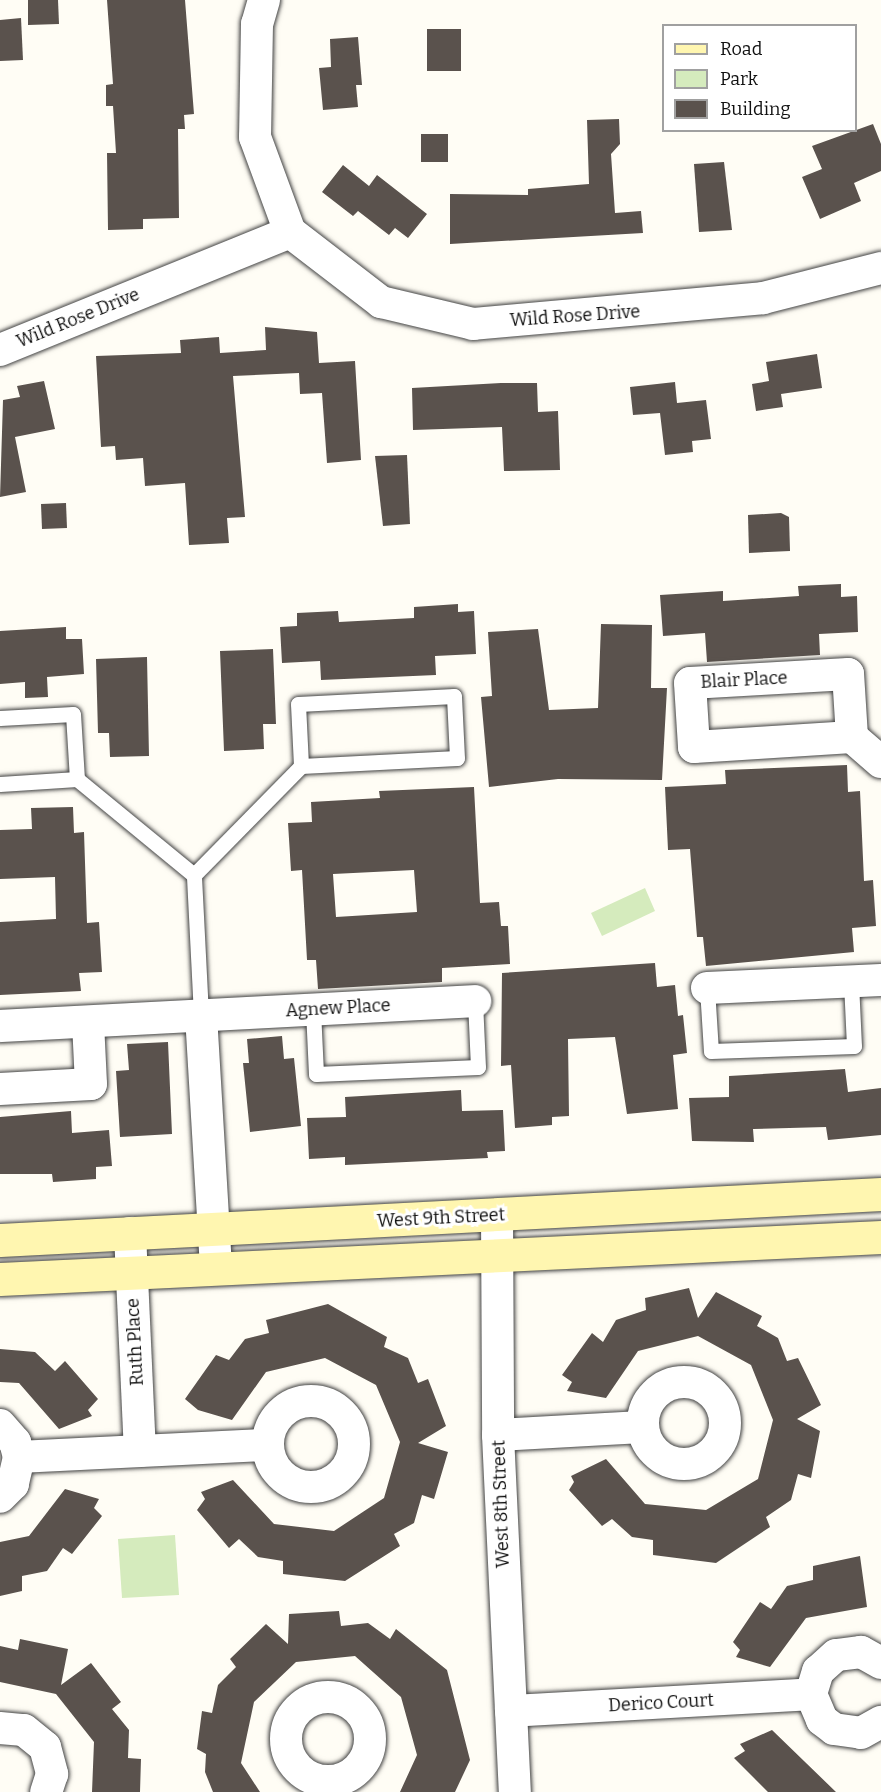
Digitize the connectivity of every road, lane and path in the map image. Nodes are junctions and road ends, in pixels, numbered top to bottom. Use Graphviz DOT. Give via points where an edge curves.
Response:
graph roads {
  1 [pos="264,0"];
  2 [pos="290,232"];
  3 [pos="881,268"];
  4 [pos="0,350"];
  5 [pos="0,718"];
  6 [pos="852,737"];
  7 [pos="881,762"];
  8 [pos="301,766"];
  9 [pos="76,779"];
  10 [pos="0,784"];
  11 [pos="194,875"];
  12 [pos="866,981"];
  13 [pos="707,988"];
  14 [pos="475,1001"];
  15 [pos="313,1010"];
  16 [pos="201,1015"];
  17 [pos="88,1022"];
  18 [pos="0,1026"];
  19 [pos="0,1089"];
  20 [pos="881,1194"];
  21 [pos="497,1215"];
  22 [pos="213,1228"];
  23 [pos="130,1233"];
  24 [pos="881,1237"];
  25 [pos="0,1240"];
  26 [pos="498,1259"];
  27 [pos="216,1267"];
  28 [pos="132,1273"];
  29 [pos="0,1279"];
  30 [pos="0,1425"];
  31 [pos="642,1427"];
  32 [pos="498,1435"];
  33 [pos="268,1445"];
  34 [pos="140,1451"];
  35 [pos="19,1457"];
  36 [pos="0,1497"];
  37 [pos="881,1663"];
  38 [pos="812,1694"];
  39 [pos="511,1711"];
  40 [pos="881,1722"];
  41 [pos="0,1728"];
  42 [pos="46,1792"];
  43 [pos="515,1792"];
  1 -- 2 [label="street" via="257,24 255,137"];
  2 -- 3 [label="street, Wild Rose Drive" via="381,302 473,324 763,298"];
  2 -- 4 [label="street, Wild Rose Drive"];
  5 -- 9 [label="lane" via="73,714"];
  6 -- 6 [label="street, Blair Place" via="694,747 690,683 848,674"];
  6 -- 7 [label="street"];
  8 -- 8 [label="lane" via="298,704 454,696 457,758"];
  8 -- 11 [label="lane"];
  9 -- 10 [label="lane"];
  9 -- 11 [label="lane"];
  11 -- 16 [label="lane"];
  12 -- 13 [label="street"];
  12 -- 13 [label="lane" via="854,1046 711,1051"];
  14 -- 15 [label="street, Agnew Place"];
  14 -- 15 [label="lane" via="478,1067 316,1074"];
  15 -- 16 [label="street, Agnew Place"];
  16 -- 17 [label="street, Agnew Place"];
  16 -- 22 [label="street"];
  17 -- 18 [label="street, Agnew Place"];
  17 -- 19 [label="street" via="91,1084"];
  20 -- 21 [label="street, West 9th Street"];
  21 -- 22 [label="street, West 9th Street"];
  21 -- 26 [label="street, West 8th Street"];
  22 -- 23 [label="street, West 9th Street"];
  22 -- 27 [label="street"];
  23 -- 25 [label="street, West 9th Street"];
  23 -- 28 [label="street, Ruth Place"];
  24 -- 26 [label="street"];
  26 -- 27 [label="street"];
  26 -- 32 [label="street, West 8th Street"];
  27 -- 28 [label="street"];
  28 -- 29 [label="street"];
  28 -- 34 [label="street, Ruth Place"];
  30 -- 35 [label="street" via="15,1442"];
  31 -- 32 [label="street"];
  32 -- 39 [label="street, West 8th Street"];
  33 -- 34 [label="street"];
  34 -- 35 [label="street"];
  35 -- 36 [label="street" via="12,1484"];
  37 -- 38 [label="street" via="861,1652 836,1655 818,1671"];
  38 -- 39 [label="street, Derico Court"];
  38 -- 40 [label="street" via="822,1720 834,1729 861,1733"];
  39 -- 43 [label="street, West 8th Street"];
  41 -- 42 [label="street" via="24,1730 45,1747 52,1774"];
}
